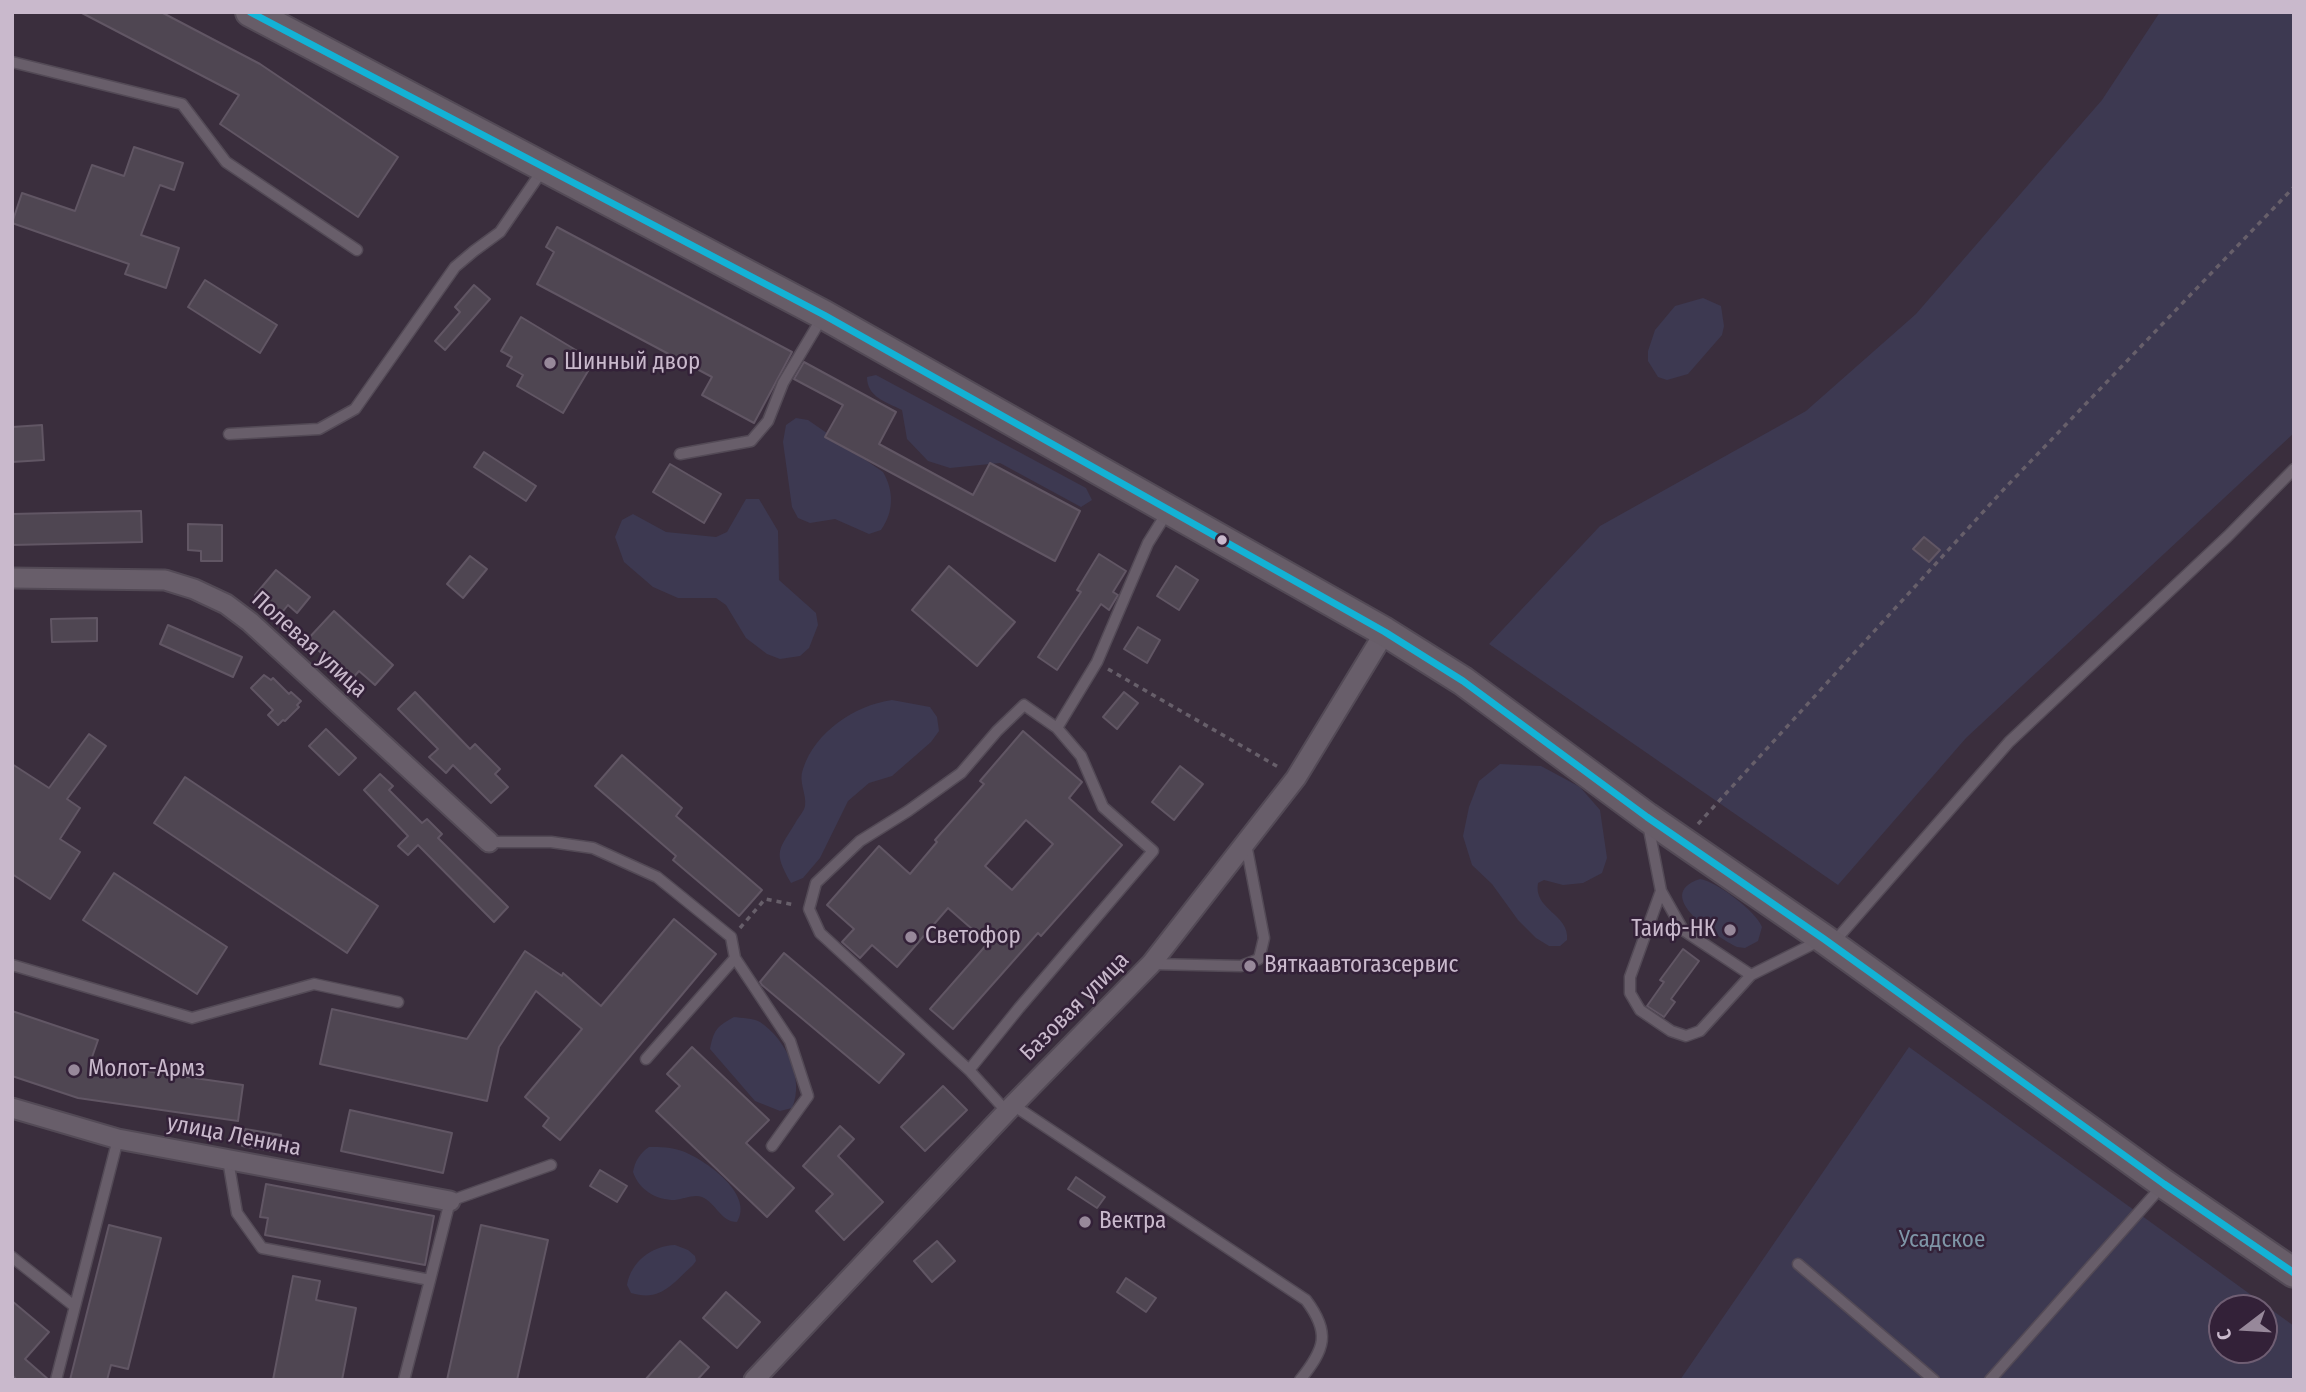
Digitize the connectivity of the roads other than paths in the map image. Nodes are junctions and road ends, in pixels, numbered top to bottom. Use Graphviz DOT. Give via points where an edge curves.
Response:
graph roads {
  1 [pos="250,12"];
  2 [pos="12,62"];
  3 [pos="544,168"];
  4 [pos="357,250"];
  5 [pos="824,315"];
  6 [pos="229,433"];
  7 [pos="680,454"];
  8 [pos="2294,469"];
  9 [pos="1168,510"];
  10 [pos="12,578"];
  11 [pos="1385,632"];
  12 [pos="1057,728"];
  13 [pos="1647,817"];
  14 [pos="489,842"];
  15 [pos="1246,844"];
  16 [pos="1661,891"];
  17 [pos="1827,942"];
  18 [pos="735,958"];
  19 [pos="1151,964"];
  20 [pos="12,965"];
  21 [pos="1751,975"];
  22 [pos="398,1002"];
  23 [pos="646,1059"];
  24 [pos="969,1070"];
  25 [pos="12,1108"];
  26 [pos="1010,1108"];
  27 [pos="118,1139"];
  28 [pos="772,1146"];
  29 [pos="228,1160"];
  30 [pos="551,1165"];
  31 [pos="2164,1184"];
  32 [pos="450,1201"];
  33 [pos="12,1257"];
  34 [pos="1798,1264"];
  35 [pos="2294,1273"];
  36 [pos="430,1280"];
  37 [pos="74,1306"];
  38 [pos="56,1380"];
  39 [pos="404,1380"];
  40 [pos="754,1380"];
  41 [pos="1300,1380"];
  42 [pos="1934,1380"];
  43 [pos="1990,1380"];
  1 -- 3 [label="main road"];
  2 -- 4 [label="lane" via="182,104 226,162"];
  3 -- 5 [label="main road"];
  3 -- 6 [label="lane" via="500,232 456,267 355,409 319,429"];
  5 -- 7 [label="lane" via="783,383 768,421 751,442"];
  5 -- 9 [label="main road"];
  8 -- 17 [label="lane" via="2009,742"];
  9 -- 11 [label="main road"];
  9 -- 12 [label="lane" via="1148,543 1097,662"];
  10 -- 14 [label="street, Полевая улица" via="165,580 226,604"];
  11 -- 13 [label="main road" via="1463,681"];
  11 -- 15 [label="street, Базовая улица" via="1296,778"];
  12 -- 24 [label="lane" via="1081,756 1103,807 1153,851"];
  12 -- 24 [label="lane" via="1024,705 961,773 860,841 816,883 809,909 820,933"];
  13 -- 16 [label="lane"];
  13 -- 17 [label="main road"];
  14 -- 18 [label="lane" via="551,842 593,848 656,877 731,937"];
  15 -- 19 [label="street, Базовая улица"];
  15 -- 19 [label="lane" via="1264,938 1259,959 1241,966"];
  16 -- 21 [label="lane" via="1683,930"];
  16 -- 21 [label="lane" via="1630,977 1630,993 1640,1010 1686,1036 1700,1031"];
  17 -- 21 [label="lane"];
  17 -- 31 [label="main road"];
  18 -- 23 [label="lane"];
  18 -- 28 [label="lane" via="790,1041 808,1096"];
  19 -- 26 [label="street, Базовая улица"];
  20 -- 22 [label="lane" via="192,1018 314,984"];
  24 -- 26 [label="lane"];
  25 -- 27 [label="street, улица Ленина"];
  26 -- 40 [label="street, Базовая улица"];
  26 -- 41 [label="lane" via="1306,1300 1318,1316 1324,1341"];
  27 -- 29 [label="street, улица Ленина"];
  27 -- 37 [label="lane"];
  29 -- 32 [label="street, улица Ленина"];
  29 -- 36 [label="lane" via="237,1213 262,1248"];
  30 -- 32 [label="lane"];
  31 -- 35 [label="main road"];
  31 -- 43 [label="lane"];
  32 -- 36 [label="lane"];
  33 -- 37 [label="lane"];
  34 -- 42 [label="lane"];
  36 -- 39 [label="lane"];
  37 -- 38 [label="lane"];
}
